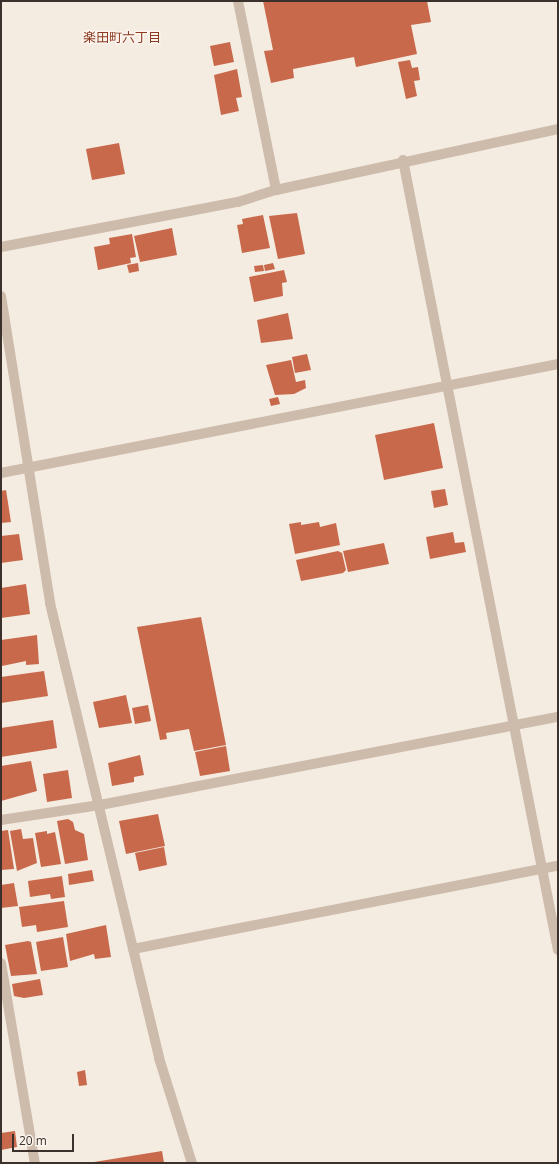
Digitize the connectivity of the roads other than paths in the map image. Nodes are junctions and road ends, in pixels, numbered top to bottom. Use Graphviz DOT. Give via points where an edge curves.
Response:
graph roads {
  1 [pos="238,1"];
  2 [pos="558,129"];
  3 [pos="403,160"];
  4 [pos="276,190"];
  5 [pos="1,247"];
  6 [pos="1,296"];
  7 [pos="558,364"];
  8 [pos="445,386"];
  9 [pos="30,468"];
  10 [pos="1,473"];
  11 [pos="558,717"];
  12 [pos="514,726"];
  13 [pos="100,806"];
  14 [pos="1,820"];
  15 [pos="558,866"];
  16 [pos="542,869"];
  17 [pos="133,949"];
  18 [pos="558,950"];
  19 [pos="1,963"];
  20 [pos="35,1163"];
  21 [pos="192,1163"];
  1 -- 4 [label="street"];
  2 -- 3 [label="street"];
  3 -- 4 [label="street"];
  3 -- 8 [label="street"];
  4 -- 5 [label="street" via="238,202"];
  6 -- 9 [label="street"];
  7 -- 8 [label="street"];
  8 -- 9 [label="street"];
  8 -- 12 [label="street"];
  9 -- 10 [label="street"];
  9 -- 13 [label="street" via="50,603"];
  11 -- 12 [label="street"];
  12 -- 13 [label="street"];
  12 -- 16 [label="street"];
  13 -- 14 [label="street"];
  13 -- 17 [label="street"];
  15 -- 16 [label="street"];
  16 -- 17 [label="street"];
  16 -- 18 [label="street"];
  17 -- 21 [label="street" via="159,1058"];
  19 -- 20 [label="street"];
}
